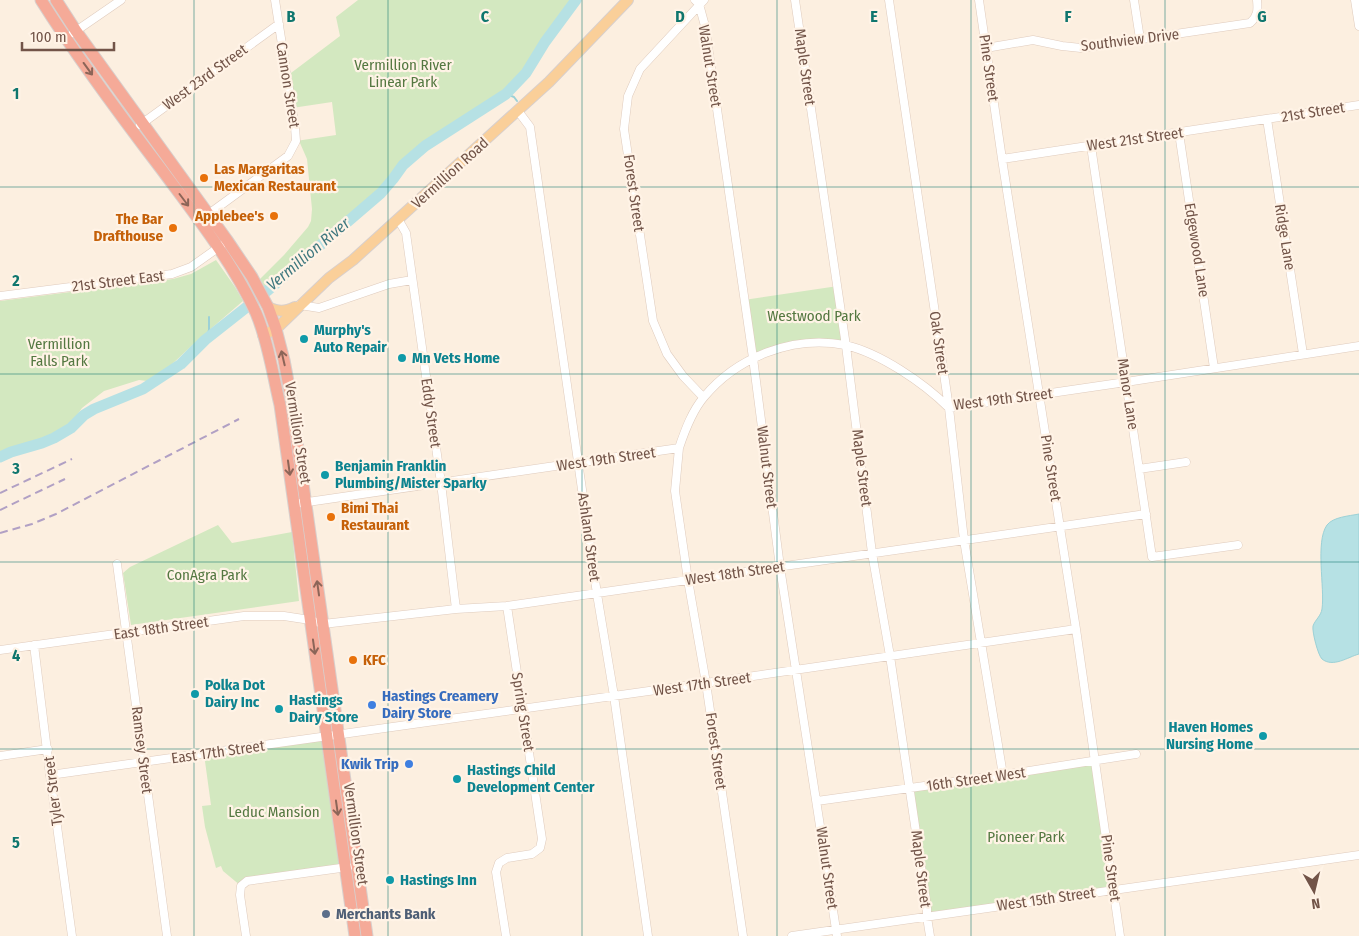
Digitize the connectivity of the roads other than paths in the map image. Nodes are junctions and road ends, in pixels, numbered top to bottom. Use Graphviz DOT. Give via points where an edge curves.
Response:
graph roads {
  1 [pos="41,0"];
  2 [pos="56,0"];
  3 [pos="121,0"];
  4 [pos="275,0"];
  5 [pos="628,0"];
  6 [pos="796,0"];
  7 [pos="889,0"];
  8 [pos="979,0"];
  9 [pos="1134,0"];
  10 [pos="1256,0"];
  11 [pos="1355,0"];
  12 [pos="699,1"];
  13 [pos="278,24"];
  14 [pos="1359,26"];
  15 [pos="76,31"];
  16 [pos="65,39"];
  17 [pos="1140,39"];
  18 [pos="986,48"];
  19 [pos="1359,105"];
  20 [pos="518,111"];
  21 [pos="1268,119"];
  22 [pos="142,123"];
  23 [pos="132,131"];
  24 [pos="1179,133"];
  25 [pos="1091,146"];
  26 [pos="1002,159"];
  27 [pos="204,218"];
  28 [pos="398,220"];
  29 [pos="223,244"];
  30 [pos="412,280"];
  31 [pos="0,296"];
  32 [pos="300,305"];
  33 [pos="268,308"];
  34 [pos="276,329"];
  35 [pos="263,335"];
  36 [pos="846,346"];
  37 [pos="1359,346"];
  38 [pos="1303,354"];
  39 [pos="753,358"];
  40 [pos="1214,368"];
  41 [pos="1126,382"];
  42 [pos="1040,395"];
  43 [pos="703,397"];
  44 [pos="949,408"];
  45 [pos="679,448"];
  46 [pos="579,462"];
  47 [pos="1186,462"];
  48 [pos="1139,469"];
  49 [pos="440,482"];
  50 [pos="300,503"];
  51 [pos="1146,514"];
  52 [pos="1060,526"];
  53 [pos="964,540"];
  54 [pos="1238,545"];
  55 [pos="872,553"];
  56 [pos="117,564"];
  57 [pos="780,567"];
  58 [pos="688,580"];
  59 [pos="597,594"];
  60 [pos="507,606"];
  61 [pos="456,609"];
  62 [pos="310,620"];
  63 [pos="323,624"];
  64 [pos="1076,629"];
  65 [pos="127,633"];
  66 [pos="982,643"];
  67 [pos="34,645"];
  68 [pos="0,650"];
  69 [pos="890,656"];
  70 [pos="796,669"];
  71 [pos="706,684"];
  72 [pos="614,696"];
  73 [pos="523,709"];
  74 [pos="333,736"];
  75 [pos="48,749"];
  76 [pos="1136,754"];
  77 [pos="0,756"];
  78 [pos="1096,760"];
  79 [pos="143,762"];
  80 [pos="50,775"];
  81 [pos="1003,775"];
  82 [pos="910,788"];
  83 [pos="817,801"];
  84 [pos="1359,855"];
  85 [pos="351,867"];
  86 [pos="1114,890"];
  87 [pos="927,917"];
  88 [pos="836,933"];
  89 [pos="72,936"];
  90 [pos="167,936"];
  91 [pos="246,936"];
  92 [pos="355,936"];
  93 [pos="367,936"];
  94 [pos="506,936"];
  95 [pos="648,936"];
  96 [pos="743,936"];
  97 [pos="792,936"];
  98 [pos="930,936"];
  99 [pos="1120,936"];
  1 -- 16 [label="highway, Vermillion Street"];
  2 -- 15 [label="highway, Vermillion Street"];
  3 -- 15 [label="street"];
  4 -- 13 [label="street, Cannon Street"];
  5 -- 20 [label="main road, Vermillion Road"];
  6 -- 36 [label="street, Maple Street"];
  7 -- 44 [label="street, Oak Street"];
  8 -- 18 [label="street, Pine Street"];
  9 -- 17 [label="street"];
  10 -- 17 [label="street, Southview Drive" via="1258,11 1250,23"];
  11 -- 14 [label="street"];
  12 -- 39 [label="street, Walnut Street"];
  12 -- 43 [label="street, Forest Street" via="640,69 628,96 624,130 653,321 667,354"];
  13 -- 22 [label="street, West 23rd Street"];
  13 -- 27 [label="street, Cannon Street" via="296,141 288,156"];
  15 -- 16 [label="street"];
  15 -- 22 [label="highway, Vermillion Street"];
  16 -- 23 [label="highway, Vermillion Street, one-way"];
  17 -- 18 [label="street, Southview Drive" via="1081,48 1033,40"];
  18 -- 26 [label="street, Pine Street"];
  19 -- 21 [label="street, 21st Street"];
  20 -- 28 [label="main road, Vermillion Road"];
  20 -- 46 [label="street, Ashland Street" via="530,127"];
  21 -- 24 [label="street, West 21st Street"];
  21 -- 38 [label="street, Ridge Lane"];
  22 -- 23 [label="street, West 23rd Street"];
  22 -- 27 [label="highway, Vermillion Street"];
  23 -- 27 [label="highway, Vermillion Street, one-way"];
  24 -- 25 [label="street, West 21st Street"];
  24 -- 40 [label="street, Edgewood Lane"];
  25 -- 26 [label="street, West 21st Street"];
  25 -- 41 [label="street, Manor Lane"];
  26 -- 42 [label="street, Pine Street"];
  27 -- 29 [label="highway, Vermillion Street"];
  28 -- 30 [label="street, Eddy Street" via="406,233"];
  28 -- 32 [label="main road, Vermillion Road"];
  29 -- 31 [label="street, 21st Street East" via="191,268 172,274"];
  29 -- 33 [label="highway, Vermillion Street" via="252,277"];
  29 -- 35 [label="highway, Vermillion Street" via="257,315"];
  30 -- 32 [label="street" via="389,284 320,308"];
  30 -- 49 [label="street, Eddy Street"];
  32 -- 33 [label="main road" via="284,312"];
  32 -- 34 [label="main road, Vermillion Road"];
  33 -- 34 [label="highway, Vermillion Street"];
  34 -- 35 [label="main road, Vermillion Road"];
  50 -- 34 [label="highway, Vermillion Street, one-way" via="290,392"];
  35 -- 50 [label="highway, Vermillion Street, one-way"];
  36 -- 39 [label="street, West 19th Street" via="799,344"];
  36 -- 44 [label="street, West 19th Street" via="884,360 935,394"];
  36 -- 55 [label="street, Maple Street"];
  37 -- 38 [label="street, West 19th Street"];
  38 -- 40 [label="street, West 19th Street"];
  39 -- 43 [label="street, West 19th Street" via="726,375"];
  39 -- 57 [label="street, Walnut Street"];
  40 -- 41 [label="street, West 19th Street"];
  41 -- 42 [label="street, West 19th Street"];
  41 -- 48 [label="street, Manor Lane"];
  42 -- 44 [label="street, West 19th Street"];
  42 -- 52 [label="street, Pine Street"];
  43 -- 45 [label="street, West 19th Street" via="688,422"];
  44 -- 53 [label="street, Oak Street"];
  45 -- 46 [label="street, West 19th Street"];
  45 -- 58 [label="street, Forest Street" via="675,491"];
  46 -- 49 [label="street, West 19th Street"];
  46 -- 59 [label="street, Ashland Street"];
  47 -- 48 [label="street"];
  48 -- 51 [label="street, Manor Lane"];
  49 -- 50 [label="street, West 19th Street"];
  49 -- 61 [label="street, Eddy Street"];
  50 -- 62 [label="highway, Vermillion Street"];
  63 -- 50 [label="highway, Vermillion Street, one-way"];
  51 -- 52 [label="street, West 18th Street"];
  51 -- 54 [label="street, Manor Lane" via="1152,557"];
  52 -- 53 [label="street, West 18th Street"];
  52 -- 64 [label="street, Pine Street"];
  53 -- 55 [label="street, West 18th Street"];
  53 -- 66 [label="street, Oak Street"];
  55 -- 57 [label="street, West 18th Street"];
  55 -- 69 [label="street, Maple Street"];
  56 -- 65 [label="street, Ramsey Street"];
  57 -- 58 [label="street, West 18th Street"];
  57 -- 70 [label="street, Walnut Street"];
  58 -- 59 [label="street, West 18th Street"];
  58 -- 71 [label="street, Forest Street"];
  59 -- 60 [label="street, West 18th Street"];
  59 -- 72 [label="street, Ashland Street"];
  60 -- 61 [label="street, West 18th Street"];
  60 -- 73 [label="street, Spring Street"];
  61 -- 63 [label="street, West 18th Street"];
  62 -- 63 [label="street, East 18th Street"];
  62 -- 65 [label="street, East 18th Street" via="244,616"];
  62 -- 74 [label="highway, Vermillion Street, one-way"];
  63 -- 74 [label="highway, Vermillion Street"];
  64 -- 66 [label="street, West 17th Street"];
  64 -- 78 [label="street, Pine Street"];
  65 -- 67 [label="street, East 18th Street"];
  65 -- 79 [label="street, Ramsey Street"];
  66 -- 69 [label="street, West 17th Street"];
  66 -- 81 [label="street, Oak Street"];
  67 -- 68 [label="street, East 18th Street"];
  67 -- 75 [label="street, Tyler Street"];
  69 -- 70 [label="street, West 17th Street"];
  69 -- 82 [label="street, Maple Street"];
  70 -- 71 [label="street, West 17th Street"];
  70 -- 83 [label="street, Walnut Street"];
  71 -- 72 [label="street, West 17th Street"];
  71 -- 96 [label="street, Forest Street"];
  72 -- 73 [label="street, West 17th Street"];
  72 -- 95 [label="street, Ashland Street"];
  73 -- 74 [label="street, West 17th Street"];
  73 -- 94 [label="street, Spring Street" via="542,838 540,848 532,854 507,858 499,863 496,872"];
  74 -- 79 [label="street, East 17th Street"];
  74 -- 85 [label="highway, Vermillion Street"];
  75 -- 77 [label="street"];
  75 -- 80 [label="street, Tyler Street"];
  76 -- 78 [label="street, 16th Street West"];
  78 -- 81 [label="street, 16th Street West"];
  78 -- 86 [label="street, Pine Street"];
  79 -- 80 [label="street, East 17th Street"];
  79 -- 90 [label="street, Ramsey Street"];
  80 -- 89 [label="street, Tyler Street"];
  81 -- 82 [label="street, 16th Street West"];
  82 -- 83 [label="street, 16th Street West"];
  82 -- 87 [label="street, Maple Street"];
  83 -- 88 [label="street, Walnut Street"];
  84 -- 86 [label="street, West 15th Street"];
  85 -- 91 [label="street" via="247,881 241,886 240,895"];
  85 -- 92 [label="highway, Vermillion Street"];
  85 -- 93 [label="highway, Vermillion Street"];
  86 -- 87 [label="street, West 15th Street"];
  86 -- 99 [label="street, Pine Street"];
  87 -- 88 [label="street, West 15th Street"];
  87 -- 98 [label="street, Maple Street"];
  88 -- 97 [label="street, West 15th Street"];
}
